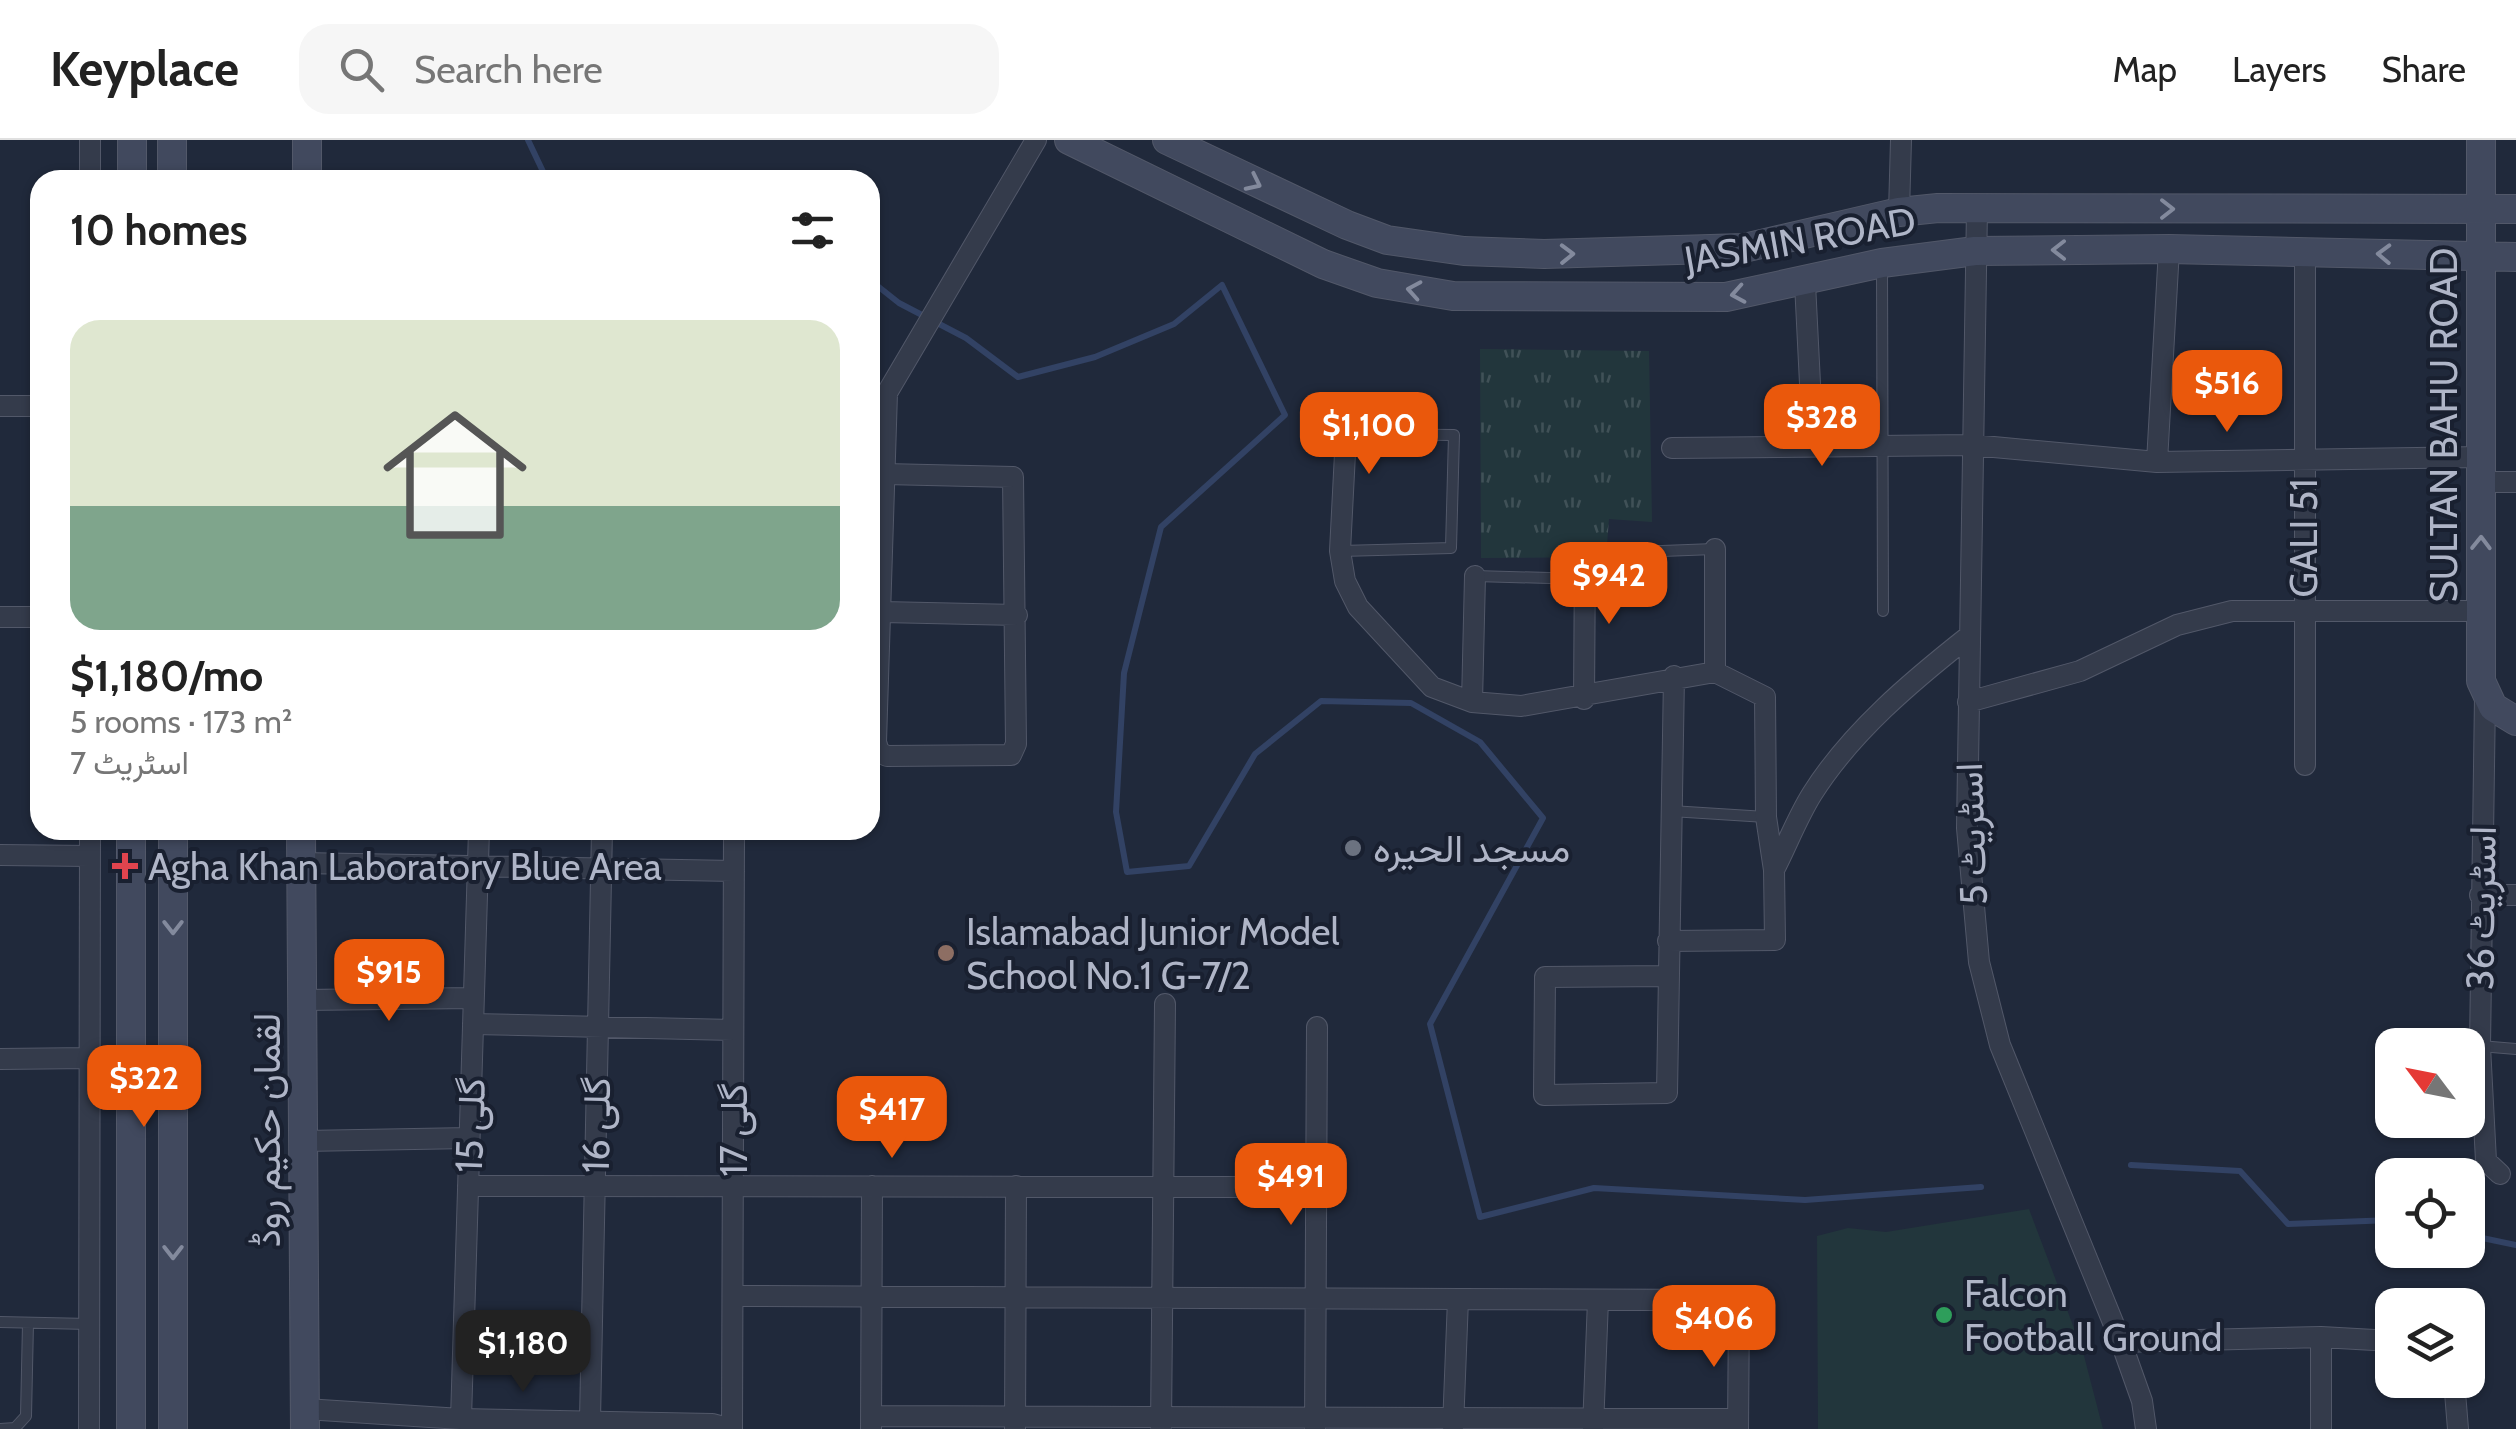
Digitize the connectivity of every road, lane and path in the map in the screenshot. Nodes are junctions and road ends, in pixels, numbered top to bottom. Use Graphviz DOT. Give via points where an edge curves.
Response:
graph roads {
  1 [pos="90,140"];
  2 [pos="132,140"];
  3 [pos="172,140"];
  4 [pos="307,140"];
  5 [pos="1036,140"];
  6 [pos="1068,140"];
  7 [pos="1167,140"];
  8 [pos="1900,140"];
  9 [pos="2480,140"];
  10 [pos="90,170"];
  11 [pos="132,170"];
  12 [pos="172,170"];
  13 [pos="307,170"];
  14 [pos="1977,209"];
  15 [pos="2481,209"];
  16 [pos="2516,209"];
  17 [pos="1899,212"];
  18 [pos="2169,249"];
  19 [pos="1976,250"];
  20 [pos="2305,251"];
  21 [pos="2516,257"];
  22 [pos="2481,258"];
  23 [pos="1882,263"];
  24 [pos="1805,283"];
  25 [pos="880,389"];
  26 [pos="0,406"];
  27 [pos="30,406"];
  28 [pos="880,415"];
  29 [pos="1346,434"];
  30 [pos="1813,444"];
  31 [pos="1883,445"];
  32 [pos="1972,445"];
  33 [pos="1672,448"];
  34 [pos="2303,459"];
  35 [pos="2158,462"];
  36 [pos="2481,469"];
  37 [pos="885,474"];
  38 [pos="2516,482"];
  39 [pos="880,521"];
  40 [pos="1715,549"];
  41 [pos="1340,551"];
  42 [pos="1585,554"];
  43 [pos="1475,576"];
  44 [pos="1584,579"];
  45 [pos="880,587"];
  46 [pos="2303,608"];
  47 [pos="1883,611"];
  48 [pos="2480,611"];
  49 [pos="882,612"];
  50 [pos="1016,615"];
  51 [pos="0,617"];
  52 [pos="30,617"];
  53 [pos="1970,636"];
  54 [pos="880,638"];
  55 [pos="1715,672"];
  56 [pos="1674,676"];
  57 [pos="1584,699"];
  58 [pos="1472,702"];
  59 [pos="1968,702"];
  60 [pos="2498,708"];
  61 [pos="880,752"];
  62 [pos="2305,764"];
  63 [pos="1670,810"];
  64 [pos="1766,816"];
  65 [pos="90,840"];
  66 [pos="131,840"];
  67 [pos="172,840"];
  68 [pos="301,840"];
  69 [pos="478,840"];
  70 [pos="602,840"];
  71 [pos="734,840"];
  72 [pos="0,855"];
  73 [pos="90,856"];
  74 [pos="302,862"];
  75 [pos="478,865"];
  76 [pos="601,868"];
  77 [pos="1774,870"];
  78 [pos="734,872"];
  79 [pos="2480,895"];
  80 [pos="2516,896"];
  81 [pos="1668,940"];
  82 [pos="1667,976"];
  83 [pos="474,998"];
  84 [pos="303,1000"];
  85 [pos="1165,1004"];
  86 [pos="473,1024"];
  87 [pos="598,1026"];
  88 [pos="1317,1027"];
  89 [pos="2480,1028"];
  90 [pos="734,1030"];
  91 [pos="2485,1046"];
  92 [pos="2516,1049"];
  93 [pos="90,1058"];
  94 [pos="0,1059"];
  95 [pos="469,1138"];
  96 [pos="2485,1138"];
  97 [pos="304,1141"];
  98 [pos="2506,1176"];
  99 [pos="468,1186"];
  100 [pos="595,1186"];
  101 [pos="733,1186"];
  102 [pos="872,1186"];
  103 [pos="1016,1186"];
  104 [pos="1163,1186"];
  105 [pos="1316,1187"];
  106 [pos="733,1296"];
  107 [pos="872,1296"];
  108 [pos="1016,1297"];
  109 [pos="1162,1298"];
  110 [pos="1316,1298"];
  111 [pos="1458,1299"];
  112 [pos="1598,1300"];
  113 [pos="0,1322"];
  114 [pos="28,1323"];
  115 [pos="89,1324"];
  116 [pos="2321,1338"];
  117 [pos="2375,1340"];
  118 [pos="2122,1342"];
  119 [pos="2455,1398"];
  120 [pos="305,1419"];
  121 [pos="460,1419"];
  122 [pos="590,1420"];
  123 [pos="871,1423"];
  124 [pos="1015,1423"];
  125 [pos="1161,1423"];
  126 [pos="1315,1423"];
  127 [pos="1453,1424"];
  128 [pos="1594,1424"];
  129 [pos="1738,1424"];
  130 [pos="0,1429"];
  131 [pos="89,1429"];
  132 [pos="131,1429"];
  133 [pos="173,1429"];
  134 [pos="732,1429"];
  135 [pos="2146,1429"];
  136 [pos="2320,1429"];
  137 [pos="2458,1429"];
  1 -- 10 [label="street"];
  2 -- 11 [label="street"];
  3 -- 12 [label="street"];
  4 -- 13 [label="street"];
  5 -- 25 [label="street"];
  24 -- 6 [label="street, JASMIN ROAD, one-way" via="1677,300 1414,291 1323,264"];
  7 -- 17 [label="street, JASMIN ROAD, one-way" via="1387,240 1464,251 1744,248"];
  8 -- 17 [label="street"];
  9 -- 15 [label="street, SULTAN BAHU ROAD"];
  14 -- 15 [label="street, JASMIN ROAD, one-way"];
  14 -- 17 [label="street, JASMIN ROAD"];
  14 -- 19 [label="street, اسٹریٹ 5"];
  15 -- 16 [label="street, JASMIN ROAD"];
  15 -- 22 [label="street, SULTAN BAHU ROAD"];
  18 -- 19 [label="street, JASMIN ROAD, one-way"];
  18 -- 20 [label="street, JASMIN ROAD"];
  18 -- 35 [label="street"];
  19 -- 23 [label="street, JASMIN ROAD"];
  19 -- 32 [label="street, اسٹریٹ 5"];
  22 -- 20 [label="street, JASMIN ROAD, one-way"];
  20 -- 34 [label="street, GALI 51"];
  21 -- 22 [label="street, JASMIN ROAD"];
  22 -- 36 [label="street, SULTAN BAHU ROAD"];
  23 -- 24 [label="street, JASMIN ROAD"];
  23 -- 31 [label="lane"];
  24 -- 30 [label="street"];
  26 -- 27 [label="street"];
  28 -- 37 [label="street"];
  29 -- 41 [label="street"];
  29 -- 41 [label="lane" via="1454,435 1450,548"];
  30 -- 31 [label="street"];
  30 -- 33 [label="street"];
  31 -- 32 [label="street"];
  31 -- 47 [label="lane"];
  32 -- 35 [label="street"];
  32 -- 53 [label="street, اسٹریٹ 5"];
  34 -- 35 [label="street"];
  34 -- 36 [label="street"];
  34 -- 46 [label="street, GALI 51"];
  36 -- 38 [label="street"];
  48 -- 36 [label="street, SULTAN BAHU ROAD, one-way"];
  37 -- 39 [label="street"];
  37 -- 50 [label="street" via="1013,477"];
  40 -- 42 [label="lane"];
  40 -- 55 [label="street"];
  41 -- 58 [label="street" via="1345,581 1369,620 1432,687"];
  42 -- 44 [label="street"];
  43 -- 44 [label="lane"];
  43 -- 58 [label="street"];
  44 -- 57 [label="street"];
  45 -- 49 [label="street"];
  46 -- 48 [label="street"];
  46 -- 59 [label="street" via="2232,611 2177,624 2080,671"];
  46 -- 62 [label="street, GALI 51"];
  48 -- 60 [label="street, SULTAN BAHU ROAD"];
  49 -- 50 [label="street"];
  49 -- 54 [label="street"];
  50 -- 61 [label="street" via="1011,755"];
  51 -- 52 [label="street"];
  53 -- 59 [label="street, اسٹریٹ 5"];
  53 -- 77 [label="street" via="1868,724 1811,796"];
  55 -- 56 [label="street"];
  55 -- 64 [label="street" via="1765,697"];
  56 -- 57 [label="street"];
  56 -- 63 [label="street"];
  57 -- 58 [label="street" via="1521,706"];
  59 -- 118 [label="street, اسٹریٹ 5" via="1967,828 1989,1006"];
  60 -- 79 [label="street, اسٹریٹ 36"];
  63 -- 64 [label="lane"];
  63 -- 81 [label="street"];
  64 -- 77 [label="street"];
  65 -- 73 [label="street"];
  66 -- 132 [label="street"];
  67 -- 133 [label="street, one-way"];
  68 -- 74 [label="street, لقمان حکیم روڈ"];
  69 -- 75 [label="street, گلی 15"];
  70 -- 76 [label="street, گلی 16"];
  71 -- 78 [label="street, گلی 17"];
  72 -- 73 [label="street"];
  73 -- 93 [label="street"];
  74 -- 75 [label="street"];
  74 -- 84 [label="street, لقمان حکیم روڈ"];
  75 -- 76 [label="street"];
  75 -- 83 [label="street, گلی 15"];
  76 -- 78 [label="street"];
  76 -- 87 [label="street, گلی 16"];
  77 -- 81 [label="street" via="1775,940"];
  78 -- 90 [label="street, گلی 17"];
  79 -- 80 [label="street"];
  79 -- 89 [label="street, اسٹریٹ 36"];
  81 -- 82 [label="street"];
  82 -- 82 [label="street" via="1545,977 1544,1095 1667,1093"];
  83 -- 84 [label="street"];
  83 -- 86 [label="street, گلی 15"];
  84 -- 97 [label="street, لقمان حکیم روڈ"];
  85 -- 104 [label="street"];
  86 -- 87 [label="street"];
  86 -- 95 [label="street, گلی 15"];
  87 -- 90 [label="street"];
  87 -- 100 [label="street, گلی 16"];
  88 -- 105 [label="street"];
  90 -- 101 [label="street, گلی 17"];
  91 -- 92 [label="lane"];
  93 -- 94 [label="street"];
  93 -- 115 [label="street"];
  95 -- 97 [label="street"];
  95 -- 99 [label="street, گلی 15"];
  96 -- 98 [label="street, اسٹریٹ 36" via="2486,1161"];
  97 -- 120 [label="street, لقمان حکیم روڈ"];
  99 -- 100 [label="street"];
  99 -- 121 [label="street, گلی 15"];
  100 -- 101 [label="street"];
  100 -- 122 [label="street, گلی 16"];
  101 -- 102 [label="street"];
  101 -- 106 [label="street, گلی 17"];
  102 -- 103 [label="street"];
  102 -- 107 [label="street"];
  103 -- 104 [label="street"];
  103 -- 108 [label="street"];
  104 -- 105 [label="street"];
  104 -- 109 [label="street"];
  105 -- 110 [label="street"];
  106 -- 107 [label="street"];
  106 -- 134 [label="street, گلی 17"];
  107 -- 108 [label="street"];
  107 -- 123 [label="street"];
  108 -- 109 [label="street"];
  108 -- 124 [label="street"];
  109 -- 110 [label="street"];
  109 -- 125 [label="street"];
  110 -- 111 [label="street"];
  110 -- 126 [label="street"];
  111 -- 112 [label="street"];
  111 -- 127 [label="street"];
  112 -- 128 [label="street"];
  112 -- 129 [label="street" via="1737,1302"];
  113 -- 114 [label="lane"];
  114 -- 115 [label="lane"];
  114 -- 130 [label="lane" via="26,1416 15,1428"];
  115 -- 131 [label="street"];
  116 -- 117 [label="street"];
  116 -- 118 [label="street"];
  116 -- 136 [label="street"];
  118 -- 135 [label="street, اسٹریٹ 5"];
  119 -- 137 [label="street"];
  120 -- 121 [label="street"];
  121 -- 122 [label="street"];
  122 -- 134 [label="street"];
  123 -- 124 [label="street"];
  124 -- 125 [label="street"];
  125 -- 126 [label="street"];
  126 -- 127 [label="street"];
  127 -- 128 [label="street"];
  128 -- 129 [label="street"];
}
